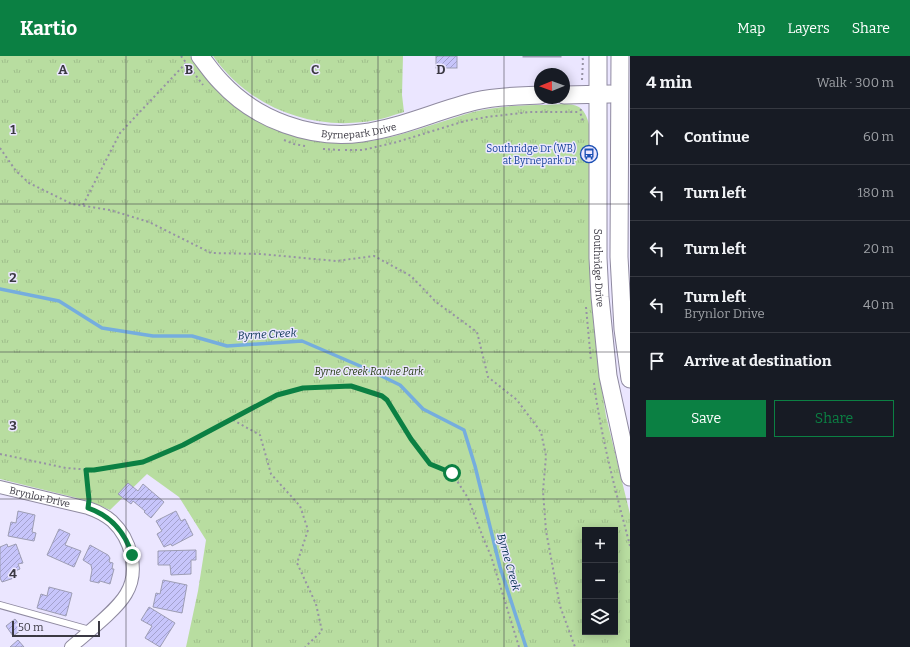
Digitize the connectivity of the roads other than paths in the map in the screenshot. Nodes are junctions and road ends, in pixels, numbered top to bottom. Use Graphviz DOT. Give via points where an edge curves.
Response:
graph roads {
  1 [pos="598,56"];
  2 [pos="620,56"];
  3 [pos="193,59"];
  4 [pos="624,93"];
  5 [pos="534,95"];
  6 [pos="570,95"];
  7 [pos="599,95"];
  8 [pos="630,379"];
  9 [pos="630,477"];
  10 [pos="0,487"];
  11 [pos="0,606"];
  12 [pos="90,630"];
  13 [pos="71,647"];
  1 -- 7 [label="main road, Southridge Drive"];
  2 -- 4 [label="main road, Southridge Drive"];
  3 -- 5 [label="main road, Byrnepark Drive" via="259,112 295,127 332,134 362,133 385,128 476,101"];
  4 -- 7 [label="main road"];
  4 -- 8 [label="main road, Southridge Drive" via="619,257 623,329"];
  6 -- 7 [label="main road"];
  7 -- 9 [label="main road, Southridge Drive" via="600,297 608,376"];
  10 -- 12 [label="street, Brynlor Drive" via="88,508 105,516 119,529 132,555 131,581 126,594 115,608"];
  11 -- 12 [label="lane"];
  12 -- 13 [label="street, Brynlor Drive"];
}
